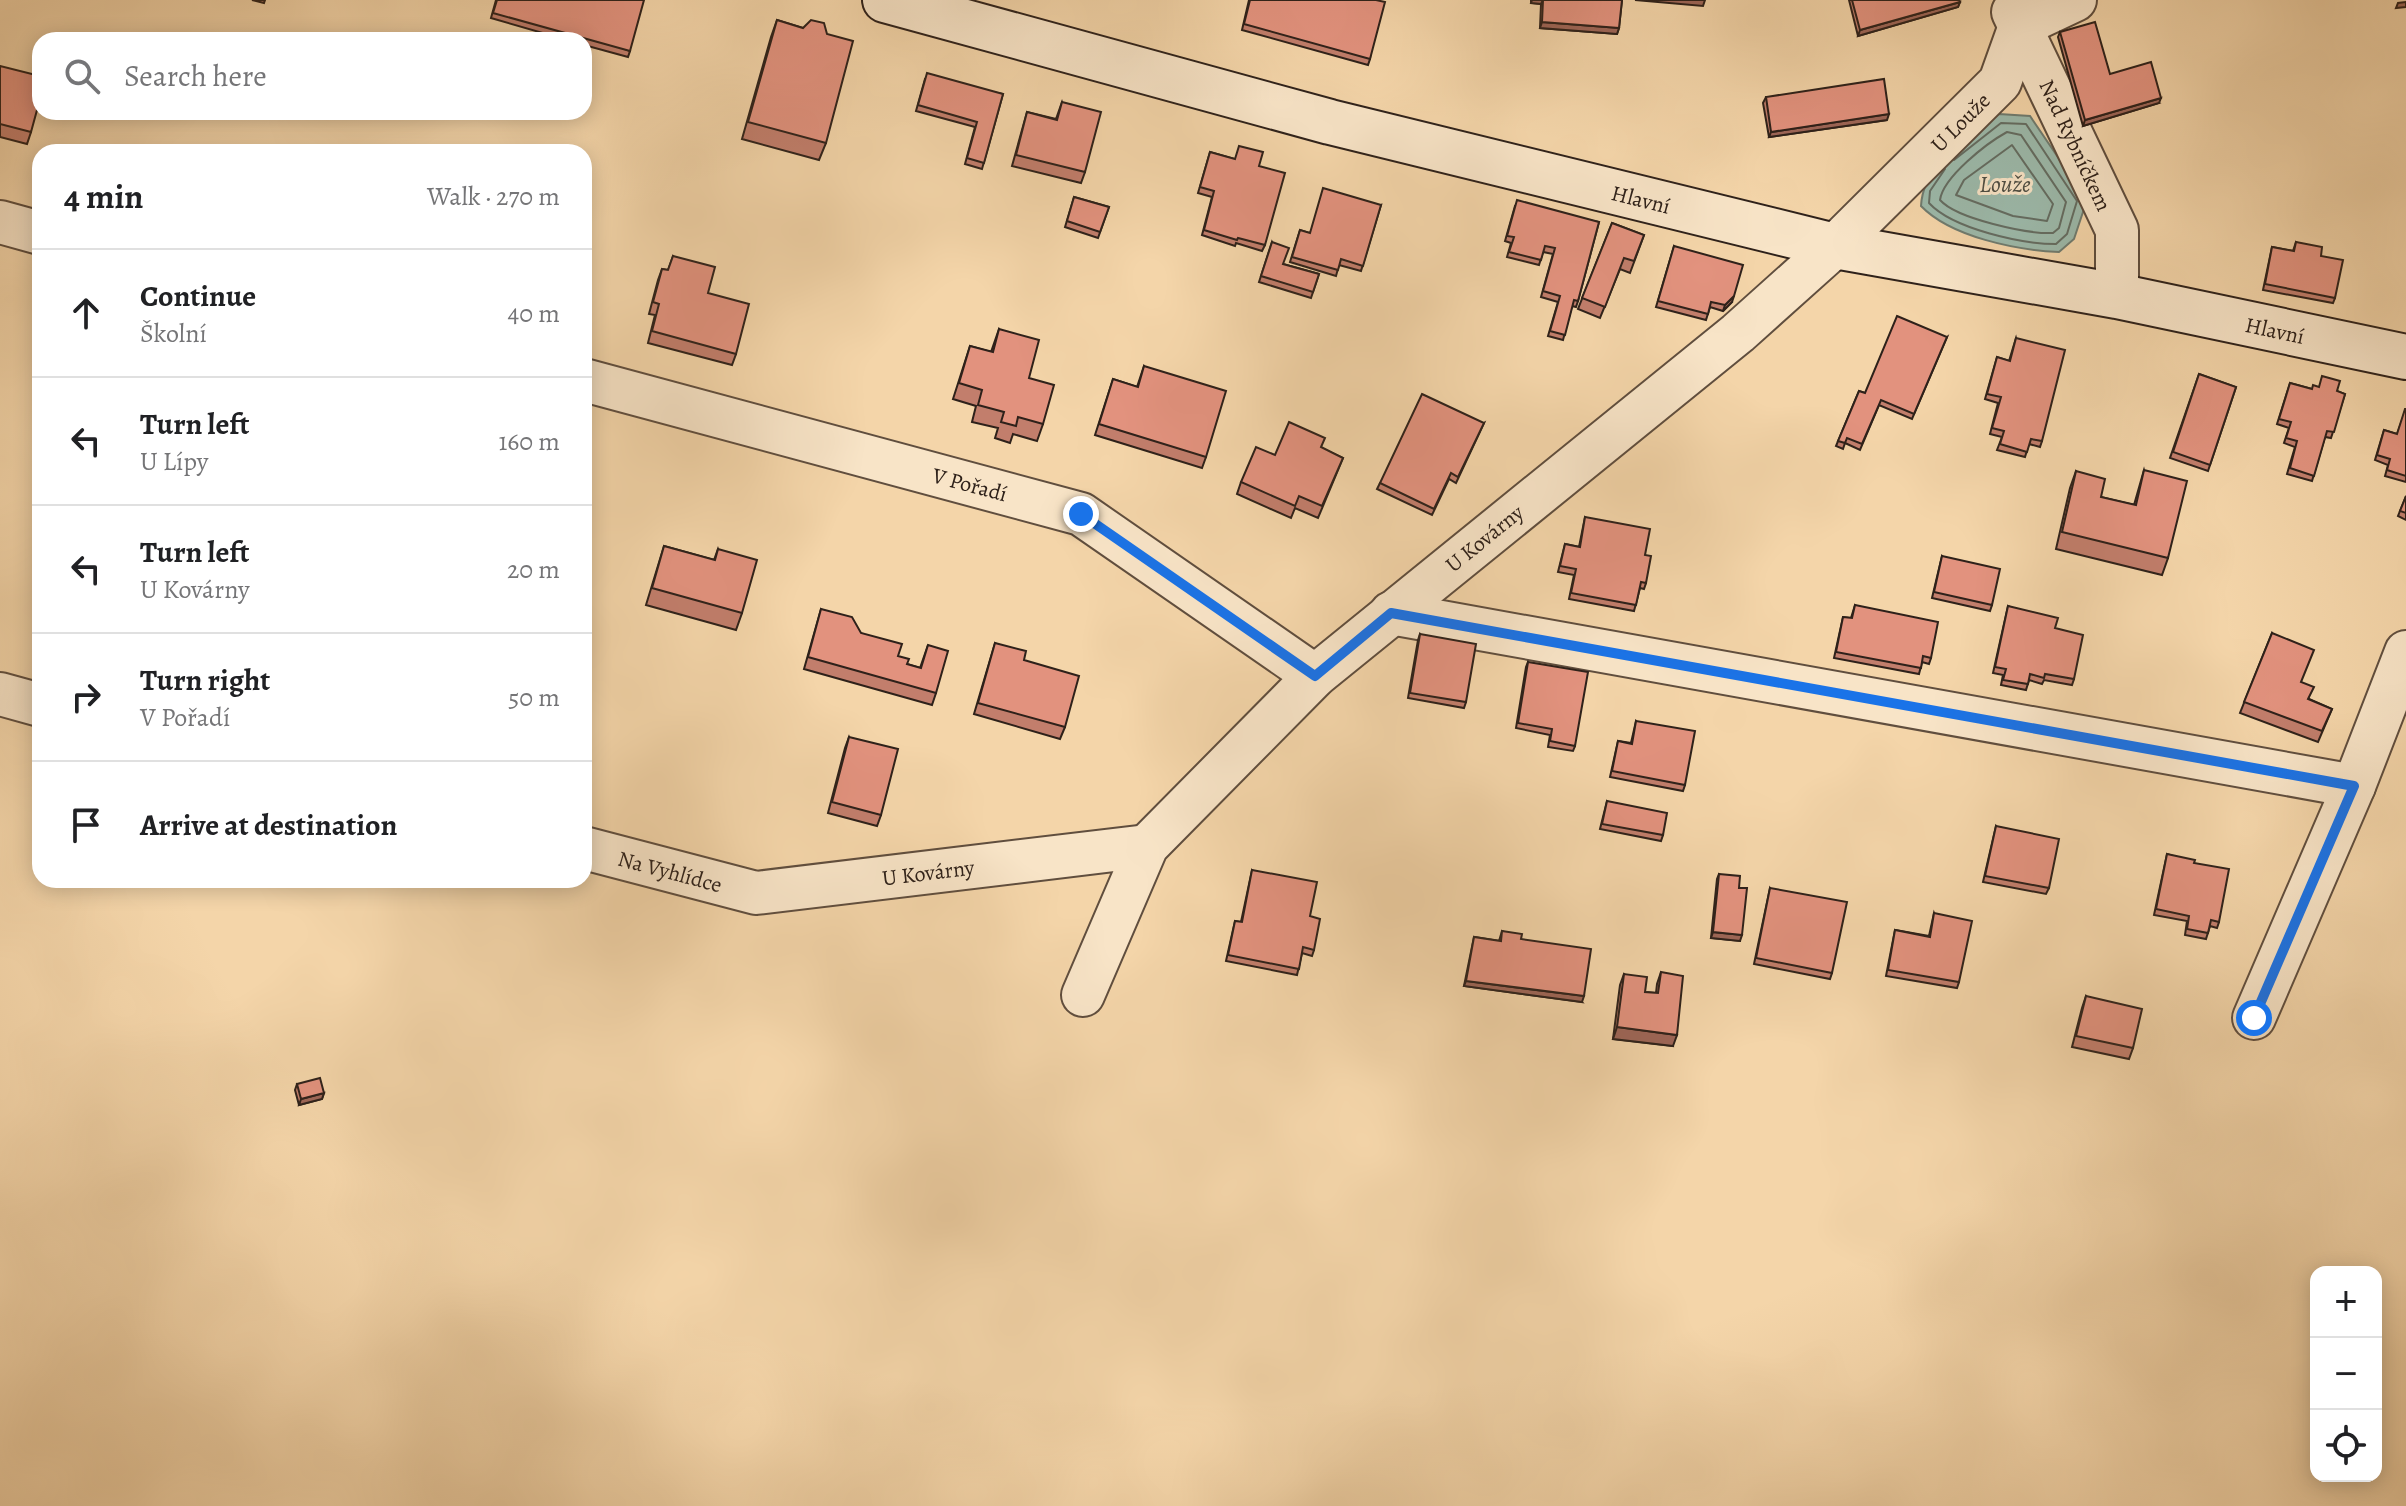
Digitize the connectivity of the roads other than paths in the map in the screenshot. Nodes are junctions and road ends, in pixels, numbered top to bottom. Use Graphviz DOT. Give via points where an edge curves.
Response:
graph roads {
  1 [pos="885,0"];
  2 [pos="2075,0"];
  3 [pos="2014,13"];
  4 [pos="0,222"];
  5 [pos="32,231"];
  6 [pos="1835,246"];
  7 [pos="2117,296"];
  8 [pos="2406,357"];
  9 [pos="592,382"];
  10 [pos="1391,613"];
  11 [pos="2406,652"];
  12 [pos="1315,676"];
  13 [pos="0,694"];
  14 [pos="32,703"];
  15 [pos="2354,786"];
  16 [pos="1147,846"];
  17 [pos="592,850"];
  18 [pos="756,893"];
  19 [pos="1083,995"];
  20 [pos="2254,1018"];
  1 -- 6 [label="main road, Hlavní" via="1330,122"];
  2 -- 3 [label="street"];
  3 -- 6 [label="street, U Louže" via="2000,82"];
  3 -- 7 [label="street, Nad Rybníčkem" via="2117,230"];
  4 -- 5 [label="street"];
  6 -- 7 [label="main road, Hlavní"];
  6 -- 10 [label="street, U Kovárny" via="1738,333"];
  7 -- 8 [label="main road, Hlavní"];
  9 -- 12 [label="street, V Pořadí" via="1081,514"];
  10 -- 12 [label="street, U Kovárny"];
  10 -- 15 [label="street"];
  11 -- 15 [label="street"];
  12 -- 16 [label="street, U Kovárny"];
  13 -- 14 [label="street"];
  15 -- 20 [label="street"];
  16 -- 18 [label="street, U Kovárny"];
  16 -- 19 [label="street, U Kovárny"];
  17 -- 18 [label="street, Na Vyhlídce"];
}
